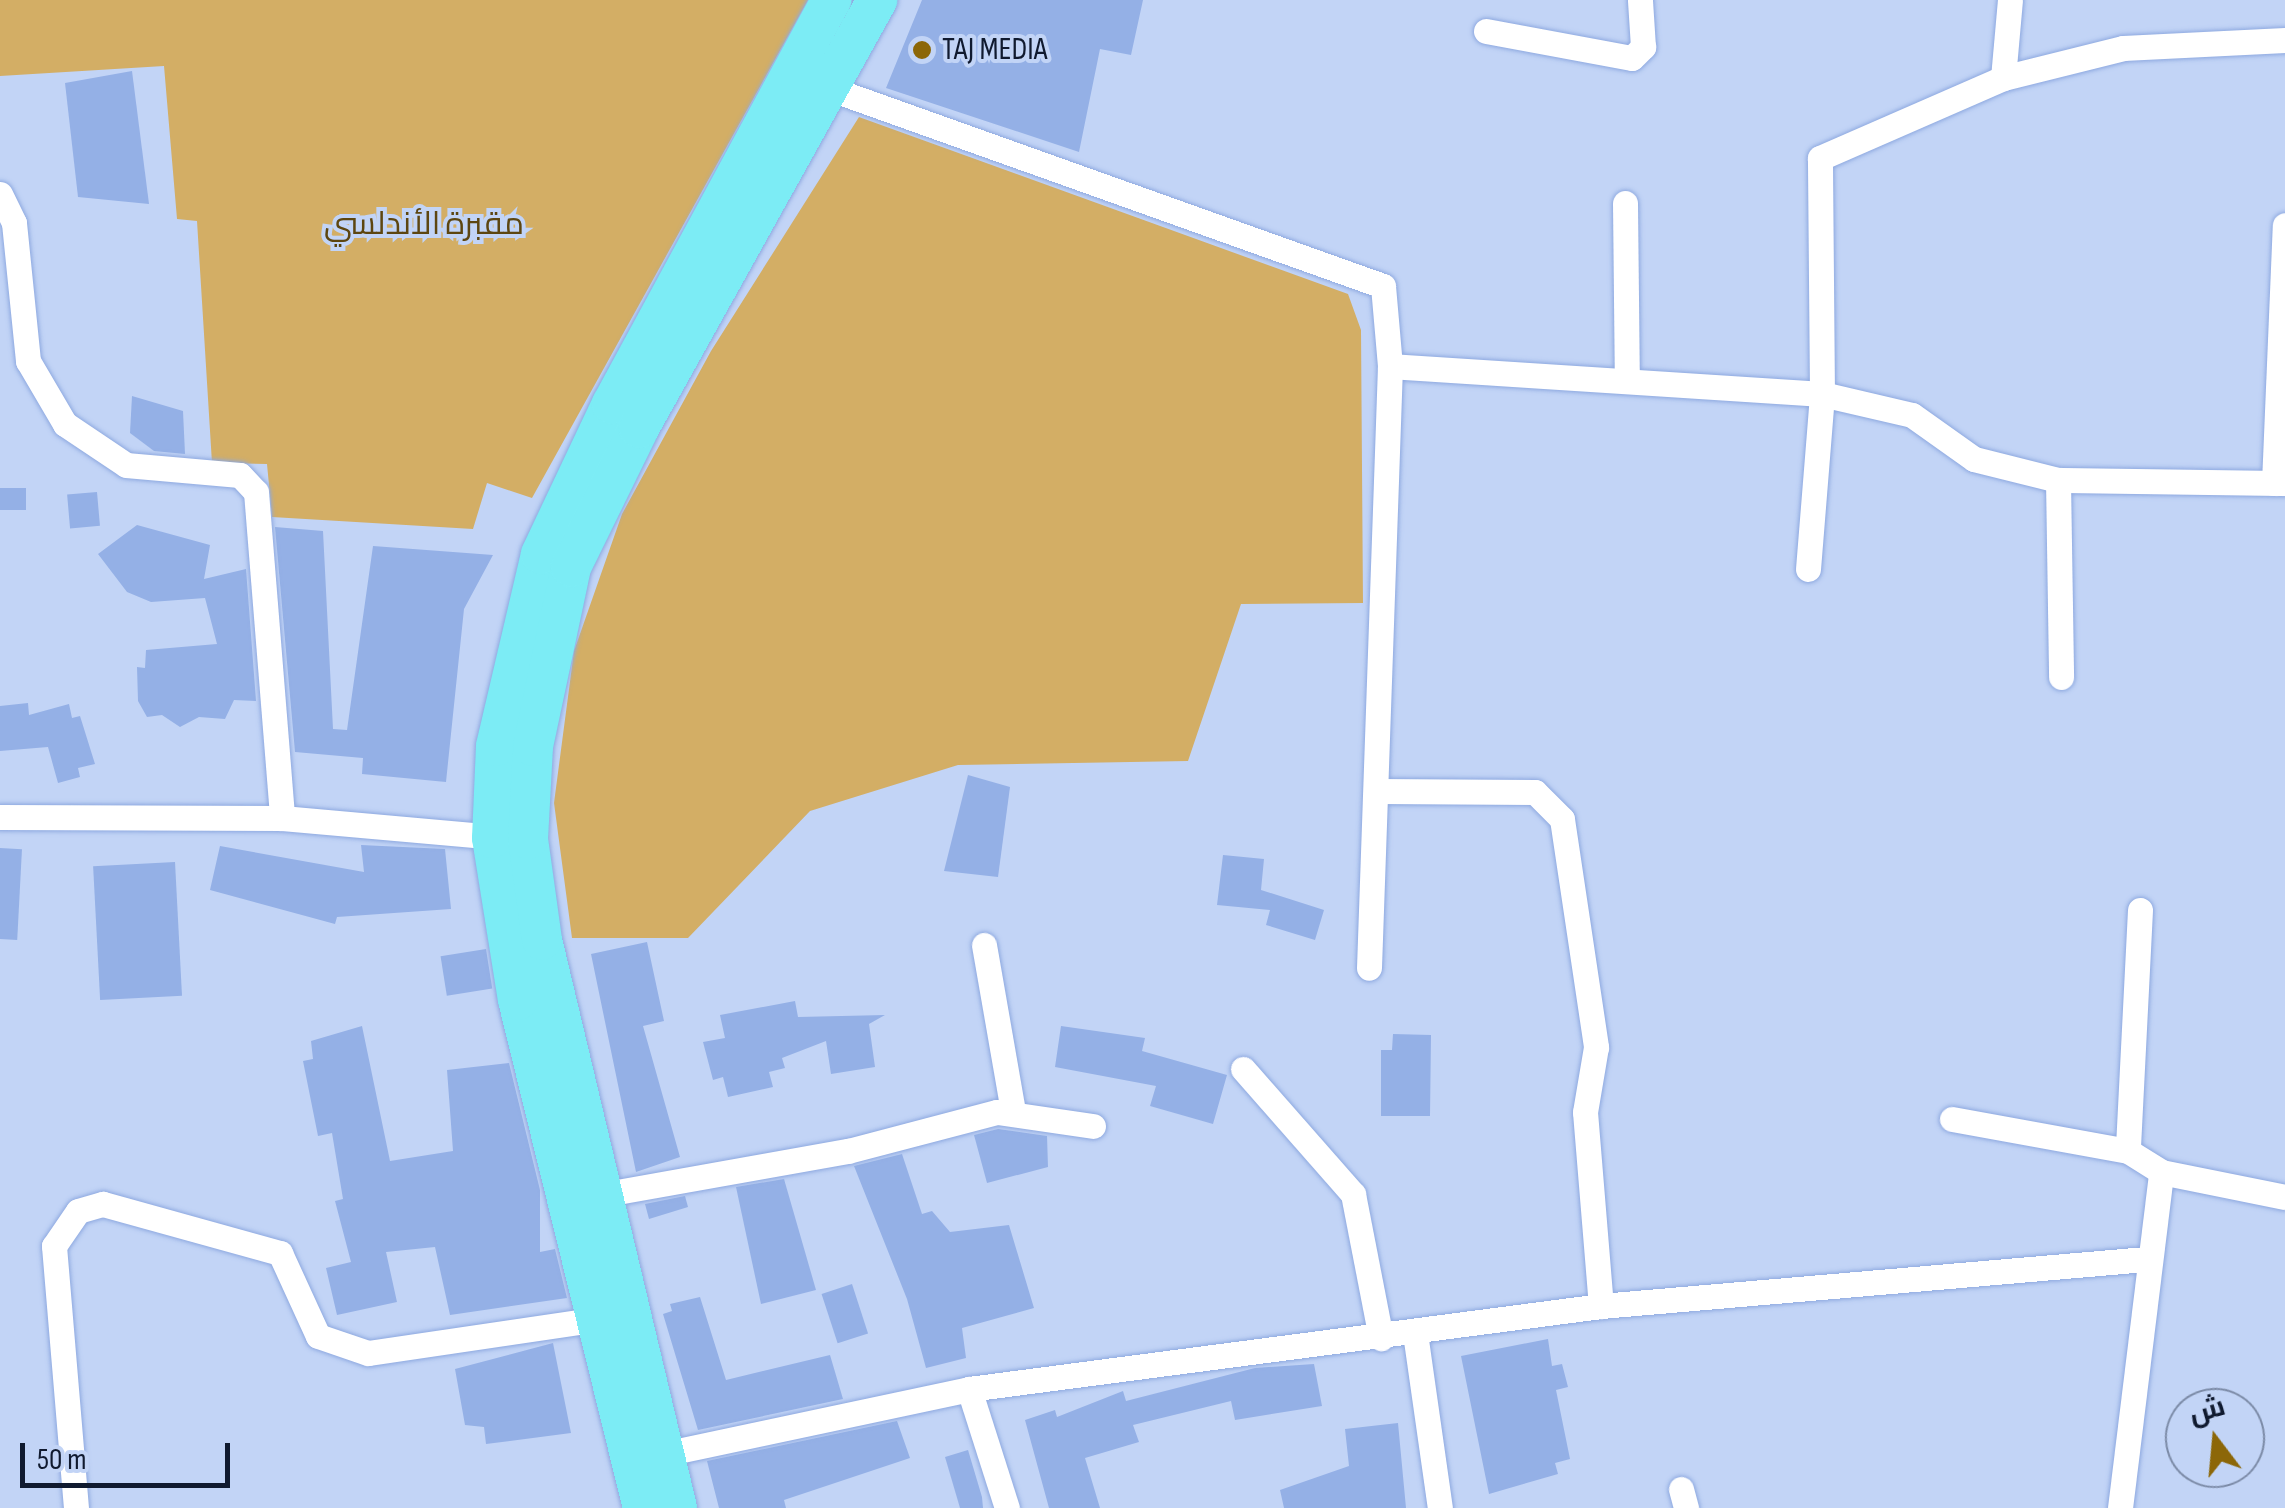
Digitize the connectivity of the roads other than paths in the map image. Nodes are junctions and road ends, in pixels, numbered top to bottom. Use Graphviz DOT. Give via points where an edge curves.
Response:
graph roads {
  1 [pos="831,0"];
  2 [pos="877,0"];
  3 [pos="1640,0"];
  4 [pos="2010,0"];
  5 [pos="1486,32"];
  6 [pos="2285,40"];
  7 [pos="2003,78"];
  8 [pos="831,89"];
  9 [pos="0,194"];
  10 [pos="1625,203"];
  11 [pos="2285,226"];
  12 [pos="1390,366"];
  13 [pos="1627,382"];
  14 [pos="1822,394"];
  15 [pos="626,416"];
  16 [pos="2058,480"];
  17 [pos="2280,483"];
  18 [pos="1808,569"];
  19 [pos="2061,678"];
  20 [pos="1376,791"];
  21 [pos="0,816"];
  22 [pos="282,818"];
  23 [pos="510,839"];
  24 [pos="2140,910"];
  25 [pos="984,945"];
  26 [pos="1369,968"];
  27 [pos="1243,1069"];
  28 [pos="1013,1112"];
  29 [pos="1952,1119"];
  30 [pos="1093,1126"];
  31 [pos="2128,1151"];
  32 [pos="2161,1172"];
  33 [pos="600,1196"];
  34 [pos="2285,1198"];
  35 [pos="2146,1259"];
  36 [pos="1601,1306"];
  37 [pos="598,1320"];
  38 [pos="1415,1333"];
  39 [pos="1381,1338"];
  40 [pos="969,1389"];
  41 [pos="664,1454"];
  42 [pos="76,1508"];
  43 [pos="643,1508"];
  44 [pos="677,1508"];
  45 [pos="1006,1508"];
  46 [pos="1440,1508"];
  47 [pos="2120,1508"];
  1 -- 15 [label="main road"];
  2 -- 8 [label="main road"];
  3 -- 5 [label="street" via="1643,46 1632,58"];
  4 -- 7 [label="street"];
  6 -- 7 [label="street" via="2123,48"];
  7 -- 14 [label="street" via="1816,164"];
  8 -- 12 [label="street" via="1376,281 1385,292"];
  8 -- 15 [label="main road"];
  9 -- 22 [label="street" via="14,223 28,361 65,424 126,466 240,475 256,492"];
  10 -- 13 [label="street"];
  11 -- 17 [label="street"];
  12 -- 13 [label="street"];
  12 -- 20 [label="street"];
  13 -- 14 [label="street"];
  14 -- 16 [label="street" via="1912,414 1974,458"];
  14 -- 18 [label="street"];
  15 -- 23 [label="main road" via="541,554 520,625 496,746"];
  16 -- 17 [label="street"];
  16 -- 19 [label="street"];
  20 -- 26 [label="street"];
  20 -- 36 [label="street" via="1535,792 1562,819 1596,1046 1585,1112"];
  21 -- 22 [label="street"];
  22 -- 23 [label="street"];
  23 -- 33 [label="main road"];
  23 -- 37 [label="main road" via="518,1000"];
  24 -- 31 [label="street"];
  25 -- 28 [label="street"];
  27 -- 39 [label="street" via="1353,1194"];
  28 -- 30 [label="street"];
  28 -- 33 [label="street"];
  29 -- 31 [label="street"];
  31 -- 32 [label="street"];
  32 -- 34 [label="street"];
  32 -- 35 [label="street"];
  33 -- 41 [label="main road"];
  35 -- 36 [label="street"];
  35 -- 47 [label="street"];
  36 -- 38 [label="street"];
  37 -- 42 [label="street" via="368,1353 318,1336 280,1253 103,1204 78,1211 54,1246"];
  37 -- 43 [label="main road"];
  38 -- 39 [label="street"];
  38 -- 46 [label="street"];
  39 -- 40 [label="street"];
  40 -- 41 [label="street"];
  40 -- 45 [label="street"];
  41 -- 44 [label="main road"];
}
